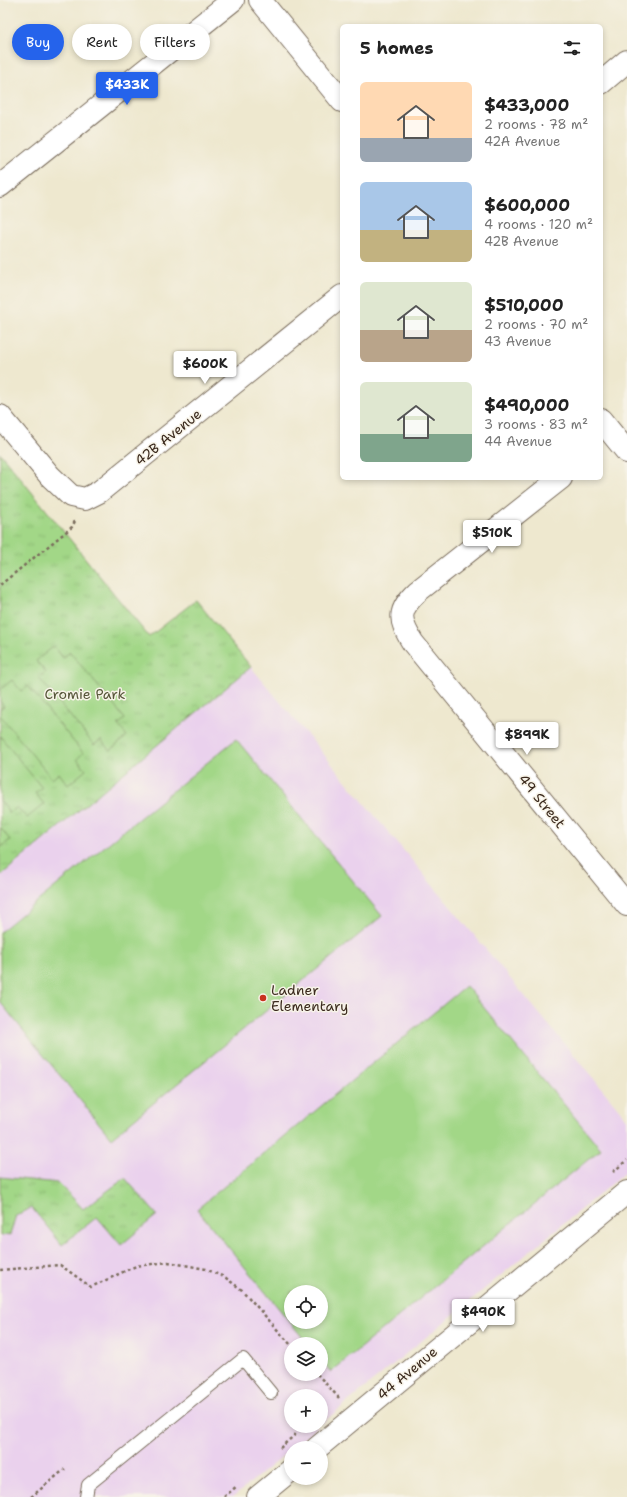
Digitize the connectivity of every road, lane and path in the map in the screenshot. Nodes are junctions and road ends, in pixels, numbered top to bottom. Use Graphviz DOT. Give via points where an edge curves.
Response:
graph roads {
  1 [pos="233,0"];
  2 [pos="260,0"];
  3 [pos="627,61"];
  4 [pos="603,81"];
  5 [pos="340,99"];
  6 [pos="0,186"];
  7 [pos="340,298"];
  8 [pos="0,416"];
  9 [pos="558,480"];
  10 [pos="85,499"];
  11 [pos="0,585"];
  12 [pos="627,905"];
  13 [pos="627,1192"];
  14 [pos="0,1270"];
  15 [pos="284,1337"];
  16 [pos="323,1381"];
  17 [pos="271,1392"];
  18 [pos="339,1398"];
  19 [pos="325,1441"];
  20 [pos="65,1469"];
  21 [pos="284,1476"];
  22 [pos="31,1497"];
  23 [pos="86,1497"];
  24 [pos="258,1497"];
  1 -- 6 [label="street"];
  2 -- 5 [label="street"];
  3 -- 4 [label="street"];
  7 -- 10 [label="street, 42B Avenue" via="99,492"];
  8 -- 10 [label="street" via="50,476 71,496"];
  9 -- 12 [label="street, 49 Street" via="418,591 403,609 402,619 413,642"];
  10 -- 11 [label="path" via="72,527"];
  13 -- 19 [label="street, 44 Avenue"];
  14 -- 15 [label="path" via="60,1265 91,1287 136,1266 168,1262 206,1269 226,1278 242,1290"];
  16 -- 18 [label="path"];
  17 -- 23 [label="lane" via="244,1359 88,1485"];
  20 -- 22 [label="path"];
  21 -- 24 [label="street"];
}
